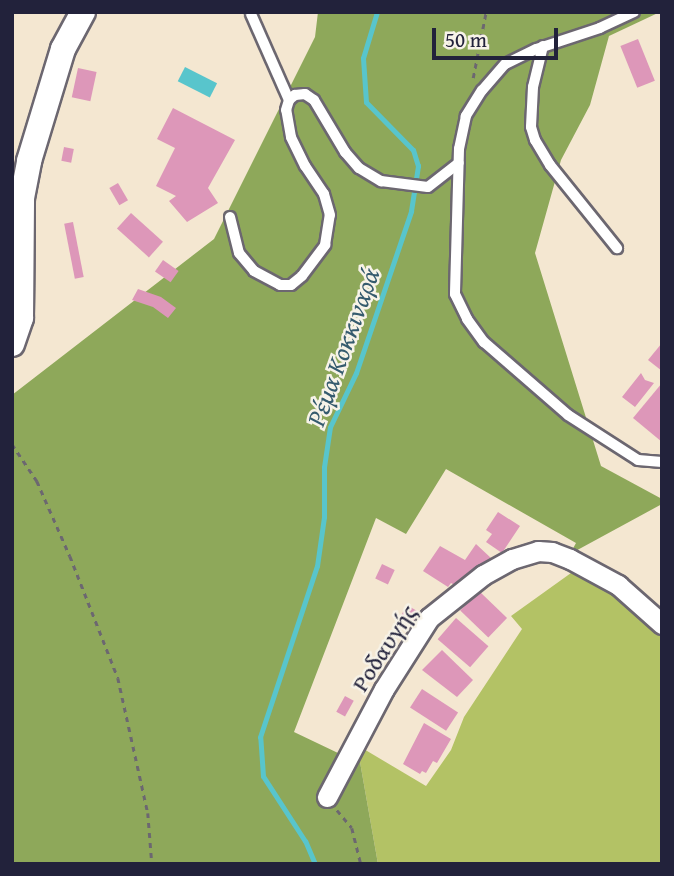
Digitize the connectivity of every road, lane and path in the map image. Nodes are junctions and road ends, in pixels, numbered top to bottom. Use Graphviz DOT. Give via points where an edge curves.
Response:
graph roads {
  1 [pos="83,12"];
  2 [pos="486,12"];
  3 [pos="635,12"];
  4 [pos="251,15"];
  5 [pos="543,46"];
  6 [pos="289,100"];
  7 [pos="466,117"];
  8 [pos="459,163"];
  9 [pos="230,217"];
  10 [pos="617,248"];
  11 [pos="12,344"];
  12 [pos="12,444"];
  13 [pos="662,462"];
  14 [pos="662,624"];
  15 [pos="327,797"];
  16 [pos="152,864"];
  17 [pos="361,864"];
  1 -- 11 [label="street" via="63,49 29,161 22,198 21,318"];
  2 -- 7 [label="path"];
  3 -- 5 [label="lane"];
  4 -- 6 [label="lane"];
  5 -- 7 [label="lane" via="492,75"];
  5 -- 10 [label="lane" via="533,87 531,127 535,140"];
  6 -- 8 [label="lane" via="304,94 314,100 345,152 381,181 428,187"];
  6 -- 9 [label="lane" via="286,110 291,137 324,194 330,215 325,246 302,276 291,285 280,285 254,271 239,253"];
  7 -- 8 [label="lane"];
  8 -- 13 [label="lane" via="455,295 467,319 510,368 568,415 638,460"];
  12 -- 16 [label="path" via="37,481 118,678 148,813"];
  14 -- 15 [label="street, Ροδαυγής" via="618,585 570,559 538,551 512,559 483,575 429,618 384,689"];
  15 -- 17 [label="path" via="352,828"];
}
